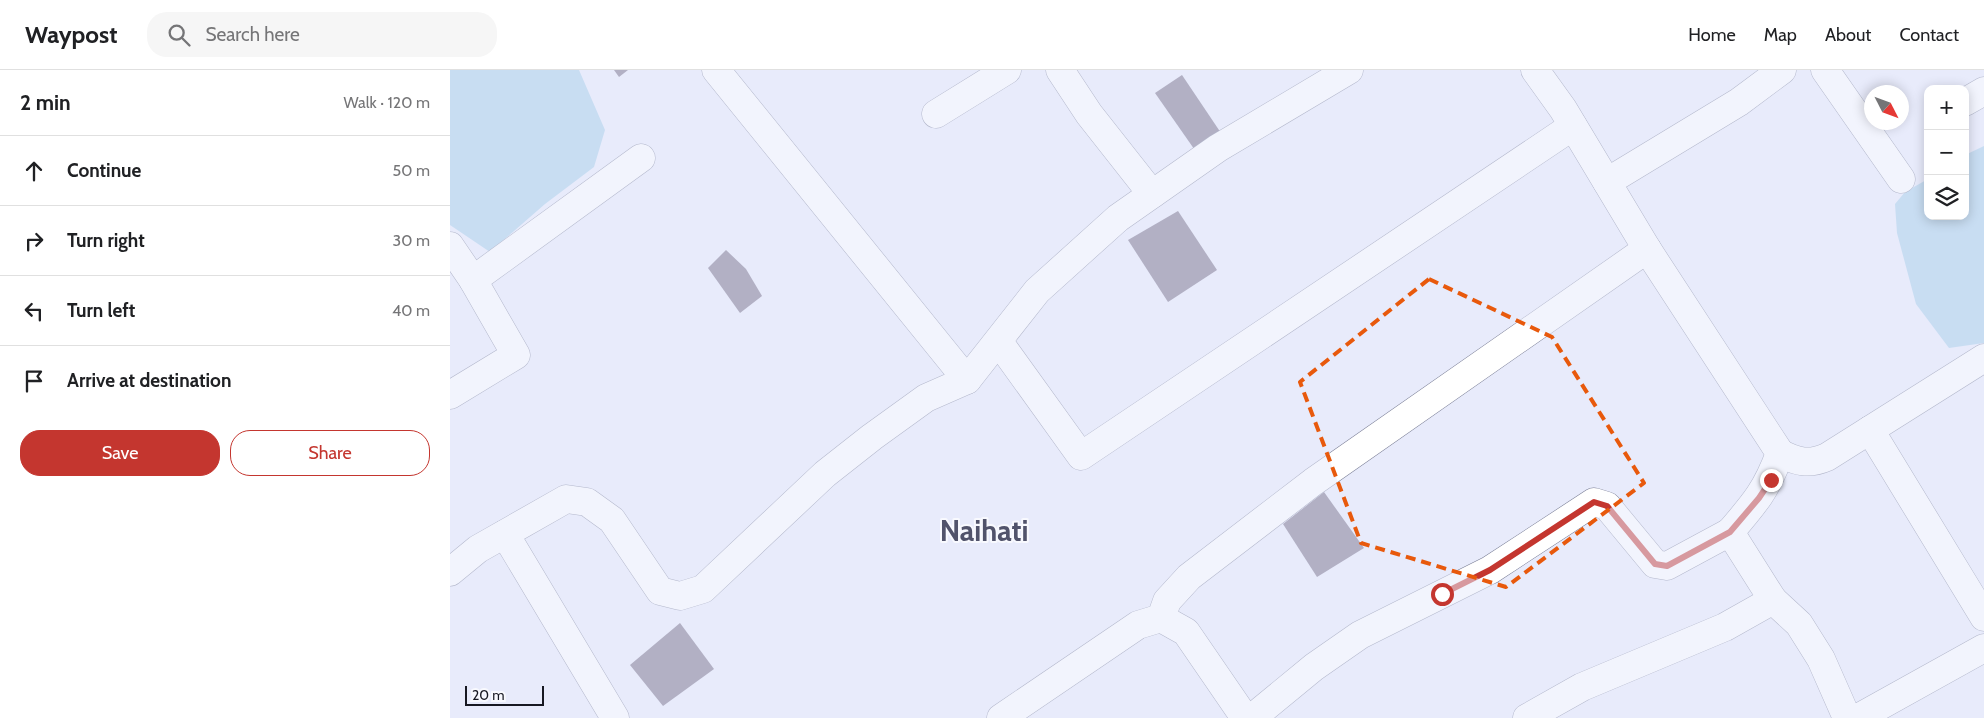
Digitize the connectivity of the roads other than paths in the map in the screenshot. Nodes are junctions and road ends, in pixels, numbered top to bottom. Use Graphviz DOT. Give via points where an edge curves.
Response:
graph roads {
  1 [pos="716,70"];
  2 [pos="1007,70"];
  3 [pos="1060,70"];
  4 [pos="1349,70"];
  5 [pos="1535,70"];
  6 [pos="1782,70"];
  7 [pos="1825,70"];
  8 [pos="1984,91"];
  9 [pos="1969,100"];
  10 [pos="936,114"];
  11 [pos="1573,126"];
  12 [pos="641,158"];
  13 [pos="1901,179"];
  14 [pos="1607,182"];
  15 [pos="1152,194"];
  16 [pos="450,246"];
  17 [pos="1647,249"];
  18 [pos="473,280"];
  19 [pos="999,342"];
  20 [pos="1984,358"];
  21 [pos="967,380"];
  22 [pos="450,395"];
  23 [pos="1870,430"];
  24 [pos="1780,453"];
  25 [pos="1730,532"];
  26 [pos="505,534"];
  27 [pos="450,572"];
  28 [pos="1773,600"];
  29 [pos="1984,617"];
  30 [pos="1161,618"];
  31 [pos="1984,648"];
  32 [pos="615,718"];
  33 [pos="1001,718"];
  34 [pos="1245,718"];
  35 [pos="1252,718"];
  36 [pos="1528,718"];
  37 [pos="1847,718"];
  38 [pos="1858,718"];
  1 -- 21 [label="street"];
  2 -- 10 [label="street"];
  3 -- 15 [label="street" via="1089,114"];
  4 -- 15 [label="street" via="1218,148"];
  5 -- 11 [label="street"];
  6 -- 14 [label="street" via="1739,102"];
  7 -- 13 [label="street"];
  8 -- 9 [label="street"];
  11 -- 14 [label="street"];
  11 -- 19 [label="street" via="1080,456"];
  12 -- 18 [label="street"];
  14 -- 17 [label="street"];
  15 -- 19 [label="street" via="1118,218 1037,291"];
  16 -- 18 [label="street"];
  17 -- 24 [label="street"];
  17 -- 30 [label="street" via="1297,494 1190,577 1167,600"];
  18 -- 22 [label="street" via="516,355"];
  19 -- 21 [label="street"];
  20 -- 23 [label="street"];
  21 -- 26 [label="street" via="926,398 825,474 703,589 680,596 660,591 612,520 587,502 566,499"];
  23 -- 24 [label="street" via="1815,463 1795,462"];
  23 -- 29 [label="street"];
  24 -- 25 [label="street" via="1771,480"];
  25 -- 28 [label="street"];
  25 -- 35 [label="street" via="1660,567 1607,506 1594,502 1490,570 1360,635"];
  26 -- 27 [label="street" via="478,549"];
  26 -- 32 [label="street"];
  28 -- 36 [label="street" via="1725,627 1582,686"];
  28 -- 37 [label="street" via="1800,624 1821,659"];
  30 -- 33 [label="street" via="1138,625"];
  30 -- 34 [label="street" via="1186,632"];
  31 -- 38 [label="street"];
}
